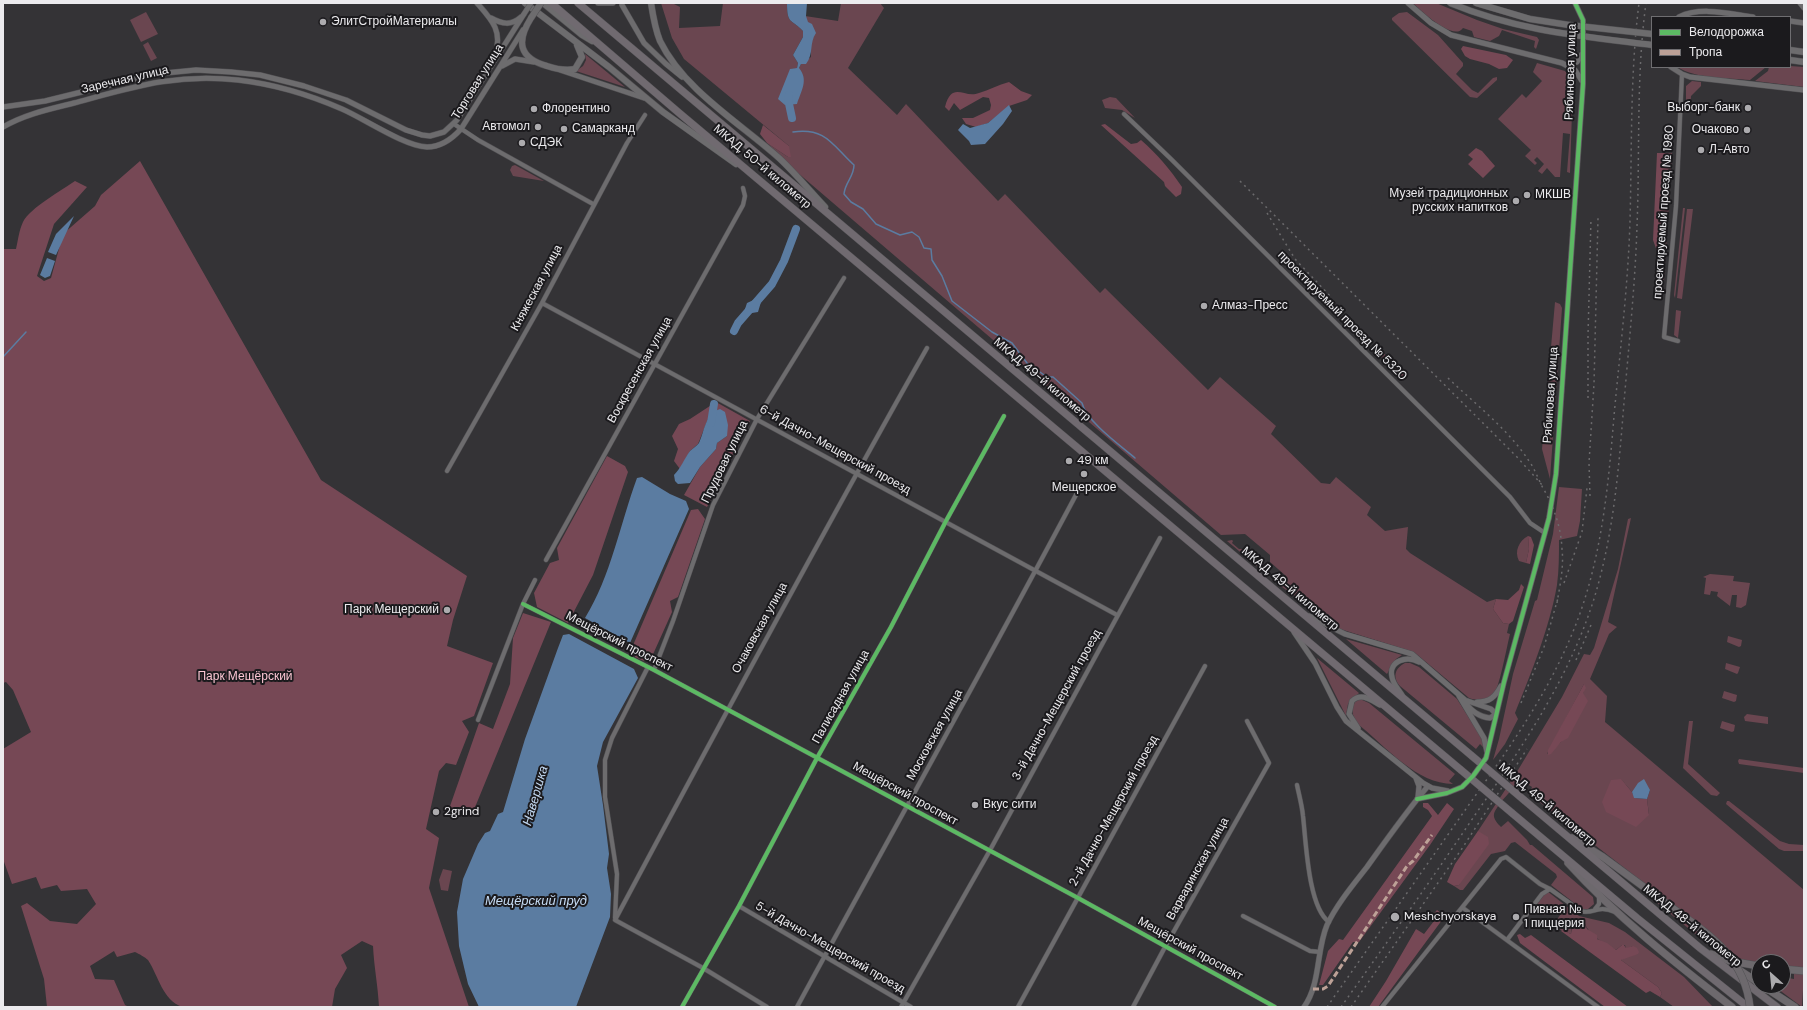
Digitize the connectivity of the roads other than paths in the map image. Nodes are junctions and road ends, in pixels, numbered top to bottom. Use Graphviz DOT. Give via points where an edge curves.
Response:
graph roads {
  1 [pos="477,3"];
  2 [pos="525,3"];
  3 [pos="531,3"];
  4 [pos="542,3"];
  5 [pos="552,3"];
  6 [pos="578,3"];
  7 [pos="598,3"];
  8 [pos="613,3"];
  9 [pos="651,3"];
  10 [pos="1408,3"];
  11 [pos="1450,3"];
  12 [pos="1476,3"];
  13 [pos="1575,3"];
  14 [pos="1800,3"];
  15 [pos="622,5"];
  16 [pos="1804,8"];
  17 [pos="524,14"];
  18 [pos="1682,16"];
  19 [pos="1744,16"];
  20 [pos="490,17"];
  21 [pos="1791,21"];
  22 [pos="1804,23"];
  23 [pos="526,26"];
  24 [pos="1651,34"];
  25 [pos="573,41"];
  26 [pos="1651,44"];
  27 [pos="602,48"];
  28 [pos="1791,50"];
  29 [pos="1583,52"];
  30 [pos="1804,52"];
  31 [pos="1791,60"];
  32 [pos="493,62"];
  33 [pos="534,62"];
  34 [pos="1804,62"];
  35 [pos="1566,65"];
  36 [pos="1673,68"];
  37 [pos="557,69"];
  38 [pos="496,73"];
  39 [pos="1682,74"];
  40 [pos="1583,84"];
  41 [pos="304,86"];
  42 [pos="696,87"];
  43 [pos="1804,90"];
  44 [pos="302,94"];
  45 [pos="646,99"];
  46 [pos="3,107"];
  47 [pos="1124,114"];
  48 [pos="645,115"];
  49 [pos="454,124"];
  50 [pos="3,127"];
  51 [pos="461,129"];
  52 [pos="743,188"];
  53 [pos="771,190"];
  54 [pos="593,204"];
  55 [pos="844,228"];
  56 [pos="844,278"];
  57 [pos="542,303"];
  58 [pos="970,334"];
  59 [pos="1678,341"];
  60 [pos="927,348"];
  61 [pos="654,364"];
  62 [pos="1004,416"];
  63 [pos="757,419"];
  64 [pos="447,471"];
  65 [pos="856,473"];
  66 [pos="1077,493"];
  67 [pos="946,521"];
  68 [pos="1545,533"];
  69 [pos="1160,538"];
  70 [pos="546,560"];
  71 [pos="1036,570"];
  72 [pos="535,580"];
  73 [pos="523,604"];
  74 [pos="1301,613"];
  75 [pos="1117,615"];
  76 [pos="1289,625"];
  77 [pos="1205,666"];
  78 [pos="1426,666"];
  79 [pos="648,667"];
  80 [pos="654,670"];
  81 [pos="1504,682"];
  82 [pos="1455,691"];
  83 [pos="1459,696"];
  84 [pos="1406,700"];
  85 [pos="1471,702"];
  86 [pos="727,710"];
  87 [pos="1393,712"];
  88 [pos="1496,714"];
  89 [pos="478,720"];
  90 [pos="1248,721"];
  91 [pos="1361,732"];
  92 [pos="1487,755"];
  93 [pos="817,758"];
  94 [pos="1416,777"];
  95 [pos="1297,785"];
  96 [pos="1428,786"];
  97 [pos="1453,791"];
  98 [pos="1417,799"];
  99 [pos="906,806"];
  100 [pos="1560,830"];
  101 [pos="989,852"];
  102 [pos="1558,853"];
  103 [pos="1596,860"];
  104 [pos="1550,889"];
  105 [pos="1598,893"];
  106 [pos="1078,898"];
  107 [pos="739,906"];
  108 [pos="1463,908"];
  109 [pos="1595,909"];
  110 [pos="1242,916"];
  111 [pos="1624,918"];
  112 [pos="615,920"];
  113 [pos="1329,922"];
  114 [pos="1507,940"];
  115 [pos="1166,946"];
  116 [pos="1700,948"];
  117 [pos="1320,952"];
  118 [pos="824,957"];
  119 [pos="1723,959"];
  120 [pos="1751,964"];
  121 [pos="703,968"];
  122 [pos="1791,970"];
  123 [pos="1804,971"];
  124 [pos="1751,978"];
  125 [pos="1708,988"];
  126 [pos="1775,994"];
  127 [pos="902,1005"];
  128 [pos="682,1007"];
  129 [pos="767,1007"];
  130 [pos="797,1007"];
  131 [pos="911,1007"];
  132 [pos="1018,1007"];
  133 [pos="1133,1007"];
  134 [pos="1275,1007"];
  135 [pos="1304,1007"];
  136 [pos="1382,1007"];
  137 [pos="1598,1007"];
  138 [pos="1726,1007"];
  139 [pos="1732,1007"];
  140 [pos="1749,1007"];
  141 [pos="1777,1007"];
  142 [pos="1795,1007"];
  1 -- 20 [label="street"];
  2 -- 25 [label="main road"];
  3 -- 17 [label="street, Торговая улица, bridge"];
  4 -- 23 [label="main road, Торговая улица, bridge"];
  4 -- 27 [label="main road"];
  5 -- 27 [label="highway, МКАД, 50-й километр"];
  6 -- 55 [label="highway, МКАД, 50-й километр"];
  7 -- 8 [label="street"];
  9 -- 42 [label="main road" via="660,40 676,66"];
  10 -- 35 [label="street, Рябиновая улица" via="1431,23 1451,35"];
  11 -- 26 [label="main road, bridge" via="1488,18 1526,28"];
  12 -- 24 [label="main road, bridge" via="1509,14 1547,22"];
  13 -- 29 [label="street, Рябиновая улица" via="1583,20"];
  14 -- 16 [label="street"];
  15 -- 42 [label="street" via="644,43"];
  17 -- 20 [label="street" via="507,24"];
  17 -- 32 [label="street, Торговая улица"];
  18 -- 19 [label="street" via="1708,12"];
  20 -- 32 [label="street" via="498,32"];
  21 -- 22 [label="street"];
  23 -- 33 [label="main road" via="522,46"];
  23 -- 38 [label="street, Торговая улица"];
  25 -- 37 [label="main road" via="582,52 580,61 574,69"];
  25 -- 45 [label="main road" via="609,67"];
  27 -- 53 [label="highway, МКАД, 50-й километр"];
  28 -- 30 [label="main road"];
  29 -- 35 [label="street" via="1577,62"];
  29 -- 40 [label="street, Рябиновая улица"];
  31 -- 34 [label="main road"];
  32 -- 49 [label="street, Торговая улица"];
  33 -- 37 [label="main road"];
  33 -- 38 [label="street" via="515,59 504,64"];
  35 -- 40 [label="street, Рябиновая улица" via="1575,70"];
  36 -- 39 [label="street"];
  37 -- 45 [label="street"];
  38 -- 51 [label="street, Торговая улица"];
  39 -- 43 [label="street"];
  39 -- 59 [label="street, проектируемый проезд № 1980" via="1676,206 1664,337"];
  40 -- 68 [label="street, Рябиновая улица" via="1556,474"];
  41 -- 46 [label="street, Заречная улица" via="240,72 196,70 155,74 45,101"];
  41 -- 49 [label="street, Торговая улица" via="346,100 422,136 438,134"];
  42 -- 55 [label="main road" via="779,159"];
  44 -- 50 [label="street, Заречная улица" via="239,80 177,78 143,84 33,114"];
  44 -- 51 [label="street, Торговая улица" via="344,109 404,141 420,146 438,145 448,141"];
  45 -- 53 [label="main road"];
  47 -- 68 [label="street, проектируемый проезд № 5320" via="1510,497 1530,524"];
  48 -- 54 [label="street, Княжеская улица"];
  49 -- 51 [label="street"];
  51 -- 54 [label="street"];
  52 -- 61 [label="street, Воскресенская улица" via="743,205"];
  53 -- 76 [label="highway, МКАД, 50-й километр"];
  54 -- 57 [label="street, Княжеская улица"];
  55 -- 58 [label="highway, МКАД, 50-й километр"];
  56 -- 63 [label="street, Прудовая улица"];
  57 -- 61 [label="street, 6-й Дачно-Мещерский проезд"];
  57 -- 64 [label="street, Княжеская улица"];
  58 -- 74 [label="highway, МКАД, 49-й километр"];
  60 -- 65 [label="street, Очаковская улица"];
  61 -- 63 [label="street, 6-й Дачно-Мещерский проезд"];
  61 -- 70 [label="street, Воскресенская улица"];
  62 -- 67 [label="street, Палисадная улица"];
  63 -- 65 [label="street, 6-й Дачно-Мещерский проезд"];
  63 -- 80 [label="street, Прудовая улица" via="713,505"];
  65 -- 67 [label="street, 6-й Дачно-Мещерский проезд"];
  65 -- 86 [label="street, Очаковская улица"];
  66 -- 71 [label="street, Московская улица"];
  67 -- 71 [label="street, 6-й Дачно-Мещерский проезд"];
  67 -- 93 [label="street, Палисадная улица" via="891,628"];
  68 -- 81 [label="street, Рябиновая улица"];
  69 -- 75 [label="street, 3-й Дачно-Мещерский проезд"];
  71 -- 75 [label="street, 6-й Дачно-Мещерский проезд"];
  71 -- 99 [label="street, Московская улица"];
  72 -- 73 [label="street"];
  73 -- 79 [label="street, Мещёрский проспект"];
  73 -- 89 [label="street"];
  74 -- 78 [label="street" via="1344,634 1407,652"];
  74 -- 84 [label="highway, МКАД, 49-й километр"];
  75 -- 101 [label="street, 3-й Дачно-Мещерский проезд"];
  76 -- 87 [label="highway"];
  76 -- 91 [label="street" via="1315,662 1341,713"];
  77 -- 106 [label="street, 2-й Дачно-Мещерский проезд"];
  78 -- 82 [label="street"];
  78 -- 84 [label="street" via="1408,658 1394,667 1393,680"];
  79 -- 80 [label="street, Мещёрский проспект"];
  79 -- 112 [label="street" via="612,738 605,760 605,797 617,874"];
  80 -- 86 [label="street, Мещёрский проспект"];
  81 -- 85 [label="street" via="1493,698 1484,702"];
  81 -- 88 [label="street, Рябиновая улица"];
  82 -- 83 [label="street"];
  82 -- 85 [label="street"];
  83 -- 88 [label="street" via="1479,715 1490,718"];
  83 -- 92 [label="street" via="1484,738"];
  84 -- 100 [label="highway, МКАД, 49-й километр, bridge"];
  85 -- 88 [label="street" via="1490,708"];
  86 -- 93 [label="street, Мещёрский проспект"];
  86 -- 112 [label="street, Очаковская улица"];
  87 -- 91 [label="street" via="1366,697 1355,698 1350,703 1349,714"];
  87 -- 102 [label="highway, bridge"];
  88 -- 92 [label="street, Рябиновая улица"];
  90 -- 115 [label="street, Варваринская улица" via="1269,762"];
  91 -- 94 [label="street"];
  92 -- 97 [label="street, Рябиновая улица" via="1472,778 1464,786"];
  93 -- 99 [label="street, Мещёрский проспект"];
  93 -- 107 [label="street, Палисадная улица"];
  94 -- 96 [label="street"];
  94 -- 98 [label="street" via="1419,788"];
  95 -- 113 [label="street" via="1303,814 1308,866 1316,903 1320,914"];
  96 -- 97 [label="street"];
  96 -- 98 [label="street"];
  97 -- 98 [label="street"];
  98 -- 113 [label="street"];
  99 -- 101 [label="street, Мещёрский проспект"];
  99 -- 118 [label="street, Московская улица"];
  100 -- 103 [label="highway, МКАД, 49-й километр"];
  100 -- 140 [label="main road, bridge" via="1603,857 1713,938 1732,957 1742,974 1748,992"];
  101 -- 106 [label="street, Мещёрский проспект"];
  101 -- 127 [label="street, 3-й Дачно-Мещерский проезд"];
  102 -- 105 [label="main road"];
  102 -- 140 [label="highway"];
  103 -- 116 [label="highway, МКАД, 48-й километр"];
  104 -- 108 [label="street" via="1506,857 1501,859"];
  104 -- 109 [label="street" via="1580,911"];
  104 -- 114 [label="street" via="1542,894"];
  105 -- 109 [label="street" via="1600,901"];
  105 -- 111 [label="main road"];
  106 -- 115 [label="street, Мещёрский проспект"];
  106 -- 132 [label="street, 2-й Дачно-Мещерский проезд"];
  107 -- 118 [label="street, 5-й Дачно-Мещерский проезд"];
  107 -- 121 [label="street, Палисадная улица"];
  108 -- 114 [label="street"];
  108 -- 136 [label="street" via="1453,916"];
  109 -- 111 [label="street" via="1605,909"];
  110 -- 117 [label="street" via="1310,951"];
  111 -- 125 [label="main road"];
  112 -- 121 [label="street"];
  113 -- 117 [label="street"];
  114 -- 137 [label="street"];
  115 -- 133 [label="street, Варваринская улица"];
  115 -- 134 [label="street, Мещёрский проспект"];
  116 -- 119 [label="main road"];
  116 -- 141 [label="highway, МКАД, 48-й километр"];
  117 -- 135 [label="street" via="1313,989"];
  118 -- 127 [label="street, 5-й Дачно-Мещерский проезд"];
  118 -- 130 [label="street, Московская улица"];
  119 -- 120 [label="main road"];
  119 -- 124 [label="main road"];
  121 -- 128 [label="street, Палисадная улица"];
  121 -- 129 [label="street"];
  122 -- 123 [label="main road"];
  125 -- 138 [label="main road"];
  125 -- 139 [label="main road"];
  126 -- 142 [label="main road"];
  127 -- 131 [label="street, 5-й Дачно-Мещерский проезд"];
}
